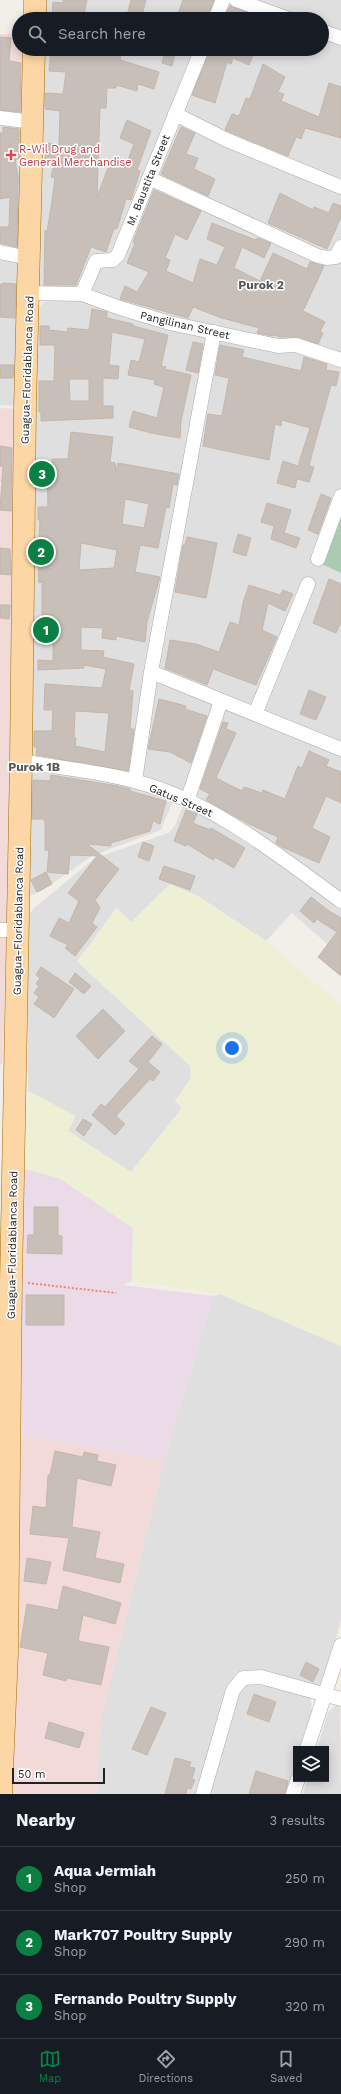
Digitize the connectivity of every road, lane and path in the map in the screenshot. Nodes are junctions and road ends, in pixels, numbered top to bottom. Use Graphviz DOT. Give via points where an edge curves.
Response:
graph roads {
  1 [pos="35,0"];
  2 [pos="223,0"];
  3 [pos="236,0"];
  4 [pos="35,12"];
  5 [pos="218,12"];
  6 [pos="269,12"];
  7 [pos="329,34"];
  8 [pos="341,38"];
  9 [pos="34,56"];
  10 [pos="199,56"];
  11 [pos="175,114"];
  12 [pos="0,118"];
  13 [pos="33,122"];
  14 [pos="149,178"];
  15 [pos="341,188"];
  16 [pos="341,247"];
  17 [pos="0,252"];
  18 [pos="29,258"];
  19 [pos="29,293"];
  20 [pos="82,294"];
  21 [pos="214,332"];
  22 [pos="341,360"];
  23 [pos="341,496"];
  24 [pos="318,559"];
  25 [pos="308,584"];
  26 [pos="151,672"];
  27 [pos="221,702"];
  28 [pos="256,714"];
  29 [pos="341,749"];
  30 [pos="21,761"];
  31 [pos="135,781"];
  32 [pos="187,801"];
  33 [pos="341,900"];
  34 [pos="9,930"];
  35 [pos="11,1282"];
  36 [pos="116,1293"];
  37 [pos="341,1645"];
  38 [pos="324,1694"];
  39 [pos="341,1699"];
  40 [pos="308,1746"];
  41 [pos="297,1782"];
  42 [pos="1,1794"];
  43 [pos="203,1794"];
  44 [pos="293,1794"];
  1 -- 4 [label="main road"];
  2 -- 5 [label="street"];
  3 -- 6 [label="street"];
  7 -- 8 [label="street"];
  9 -- 13 [label="main road, Guagua-Floridablanca Road"];
  10 -- 11 [label="street, M. Baustita Street"];
  11 -- 14 [label="street, M. Baustita Street"];
  11 -- 15 [label="street" via="227,140"];
  12 -- 13 [label="street"];
  13 -- 18 [label="main road, Guagua-Floridablanca Road"];
  14 -- 16 [label="street" via="318,256 336,257"];
  14 -- 20 [label="street, M. Baustita Street" via="118,255 113,260 96,261"];
  17 -- 18 [label="street"];
  18 -- 19 [label="main road, Guagua-Floridablanca Road"];
  19 -- 20 [label="street, Pangilinan Street"];
  19 -- 30 [label="main road, Guagua-Floridablanca Road" via="25,408"];
  20 -- 21 [label="street, Pangilinan Street" via="163,321"];
  21 -- 22 [label="street, Pangilinan Street" via="278,346 296,345"];
  21 -- 26 [label="street"];
  23 -- 24 [label="street"];
  25 -- 28 [label="street"];
  26 -- 27 [label="street"];
  26 -- 31 [label="street"];
  27 -- 28 [label="street"];
  27 -- 32 [label="street"];
  28 -- 29 [label="street"];
  30 -- 31 [label="street, Gatus Street"];
  30 -- 34 [label="main road, Guagua-Floridablanca Road"];
  31 -- 32 [label="street, Gatus Street"];
  32 -- 33 [label="street, Gatus Street" via="208,810 272,850"];
  34 -- 35 [label="main road, Guagua-Floridablanca Road"];
  35 -- 36 [label="path"];
  35 -- 42 [label="main road, Guagua-Floridablanca Road" via="7,1653"];
  37 -- 38 [label="street"];
  38 -- 39 [label="street"];
  38 -- 40 [label="street"];
  38 -- 43 [label="street" via="261,1677 243,1678 233,1690"];
  41 -- 44 [label="street"];
}
